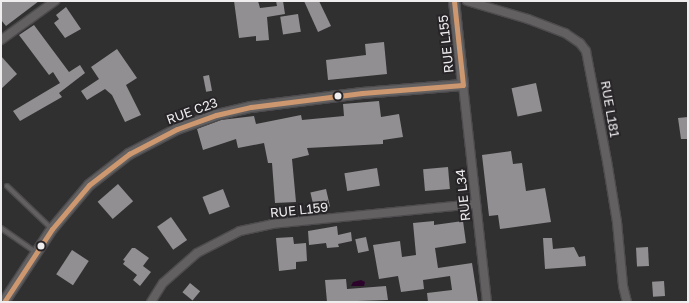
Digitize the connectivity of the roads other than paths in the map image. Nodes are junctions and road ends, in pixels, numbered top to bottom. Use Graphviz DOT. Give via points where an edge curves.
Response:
graph roads {
  1 [pos="55,1"];
  2 [pos="454,1"];
  3 [pos="467,1"];
  4 [pos="1,40"];
  5 [pos="463,85"];
  6 [pos="8,186"];
  7 [pos="476,204"];
  8 [pos="1,228"];
  9 [pos="52,229"];
  10 [pos="37,253"];
  11 [pos="4,302"];
  12 [pos="151,302"];
  13 [pos="487,302"];
  14 [pos="627,302"];
  1 -- 4 [label="street"];
  2 -- 5 [label="street, RUE L155"];
  3 -- 14 [label="street, RUE L181" via="565,33 580,43 586,51 617,222 622,286"];
  5 -- 7 [label="street, RUE L34"];
  5 -- 9 [label="street, RUE C23" via="346,95 251,107 216,115 177,129 128,154 89,185"];
  6 -- 9 [label="lane"];
  7 -- 12 [label="street, RUE L159" via="272,224 240,231 197,253 163,284"];
  7 -- 13 [label="street, RUE L34"];
  8 -- 10 [label="lane"];
  9 -- 10 [label="street, RUE C23"];
  10 -- 11 [label="street, RUE C23"];
}
